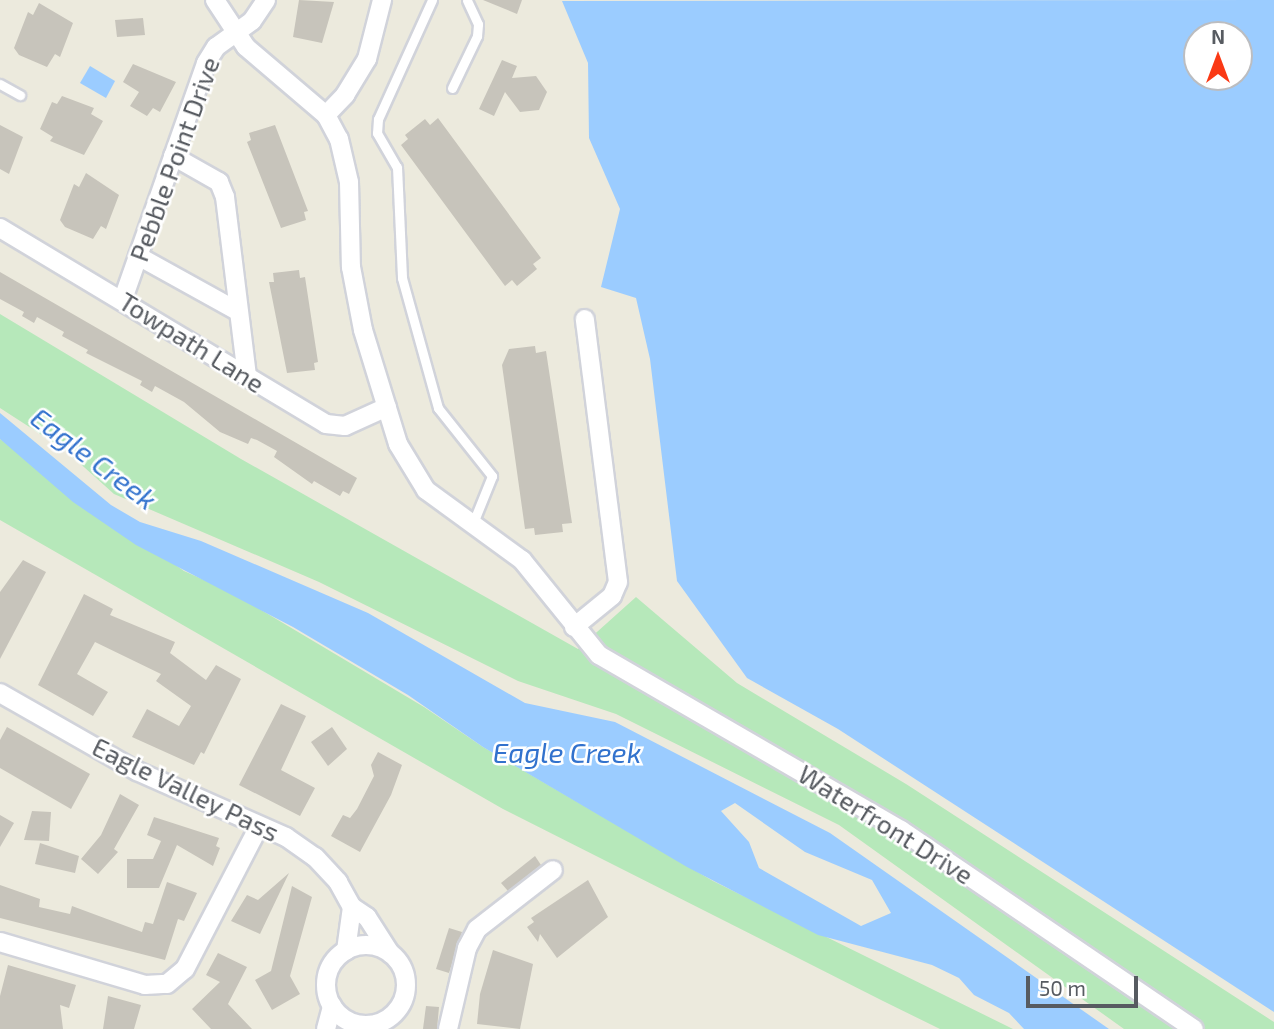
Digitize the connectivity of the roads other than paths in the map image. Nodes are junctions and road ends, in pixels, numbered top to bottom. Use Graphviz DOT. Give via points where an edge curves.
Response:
graph roads {
  1 [pos="215,0"];
  2 [pos="266,0"];
  3 [pos="382,0"];
  4 [pos="432,0"];
  5 [pos="467,0"];
  6 [pos="234,31"];
  7 [pos="0,84"];
  8 [pos="452,88"];
  9 [pos="20,95"];
  10 [pos="326,115"];
  11 [pos="173,156"];
  12 [pos="0,228"];
  13 [pos="138,256"];
  14 [pos="123,299"];
  15 [pos="239,312"];
  16 [pos="585,319"];
  17 [pos="247,376"];
  18 [pos="387,407"];
  19 [pos="473,523"];
  20 [pos="574,627"];
  21 [pos="0,693"];
  22 [pos="259,826"];
  23 [pos="553,870"];
  24 [pos="352,907"];
  25 [pos="0,942"];
  26 [pos="346,951"];
  27 [pos="390,953"];
  28 [pos="332,1006"];
  29 [pos="379,1024"];
  30 [pos="326,1029"];
  31 [pos="448,1029"];
  32 [pos="1194,1029"];
  1 -- 6 [label="street, Waterfront Drive"];
  2 -- 6 [label="street, Pebble Point Drive" via="252,21"];
  3 -- 10 [label="street" via="367,59"];
  4 -- 19 [label="lane" via="378,119 377,132 397,167 402,278 438,408 492,476"];
  5 -- 8 [label="lane" via="478,24 477,36"];
  6 -- 10 [label="street, Waterfront Drive"];
  6 -- 11 [label="street, Pebble Point Drive" via="206,63"];
  7 -- 9 [label="lane"];
  10 -- 18 [label="street, Waterfront Drive" via="347,167 354,288"];
  11 -- 13 [label="street, Pebble Point Drive"];
  11 -- 15 [label="street" via="219,182"];
  12 -- 14 [label="street, Towpath Lane"];
  13 -- 14 [label="street, Pebble Point Drive"];
  13 -- 15 [label="street"];
  14 -- 17 [label="street, Towpath Lane"];
  15 -- 17 [label="street"];
  16 -- 20 [label="street" via="618,582 612,596"];
  17 -- 18 [label="street, Towpath Lane" via="330,425 356,422"];
  18 -- 19 [label="street, Waterfront Drive" via="398,444 418,479 436,500"];
  19 -- 20 [label="street, Waterfront Drive" via="532,570"];
  20 -- 32 [label="street, Waterfront Drive" via="600,656 901,830"];
  21 -- 22 [label="street, Eagle Valley Pass" via="152,779"];
  22 -- 24 [label="street, Eagle Valley Pass" via="315,857 338,882"];
  22 -- 25 [label="street" via="176,979 150,986"];
  23 -- 31 [label="street" via="483,922 471,938"];
  24 -- 26 [label="street"];
  24 -- 27 [label="street, Eagle Valley Pass" via="367,917"];
  26 -- 27 [label="street" via="365,945"];
  26 -- 28 [label="street" via="335,960 327,978"];
  27 -- 29 [label="street, Eagle Valley Pass" via="401,967 406,985 402,1002"];
  28 -- 29 [label="street, Eagle Valley Pass" via="354,1023"];
  28 -- 30 [label="street"];
}
